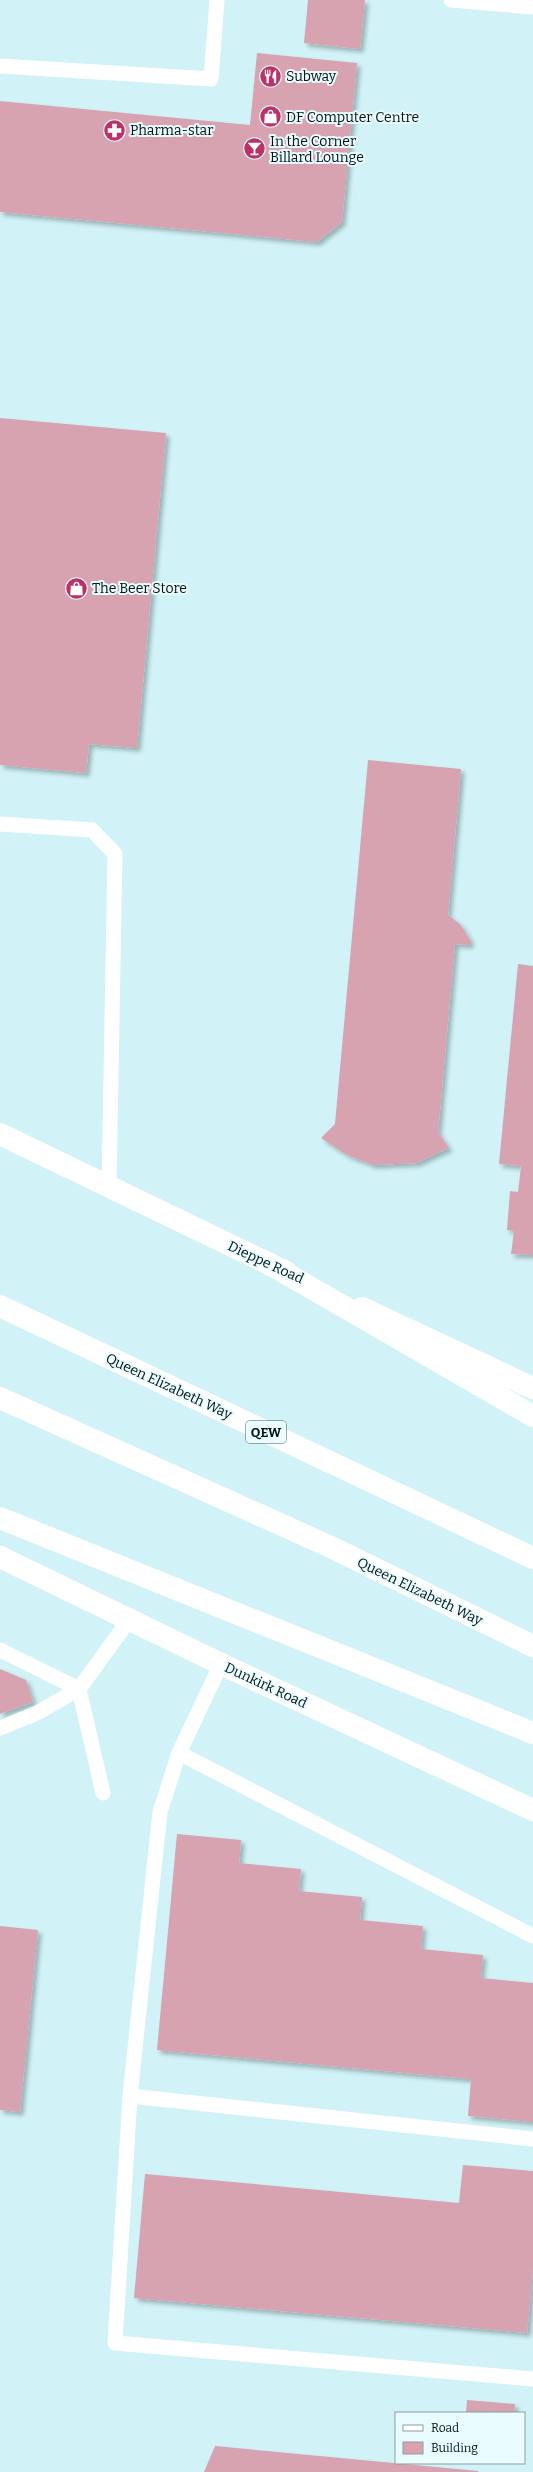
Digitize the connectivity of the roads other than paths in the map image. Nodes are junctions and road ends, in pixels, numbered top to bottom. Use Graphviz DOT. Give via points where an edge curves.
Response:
graph roads {
  1 [pos="217,0"];
  2 [pos="451,0"];
  3 [pos="533,7"];
  4 [pos="0,66"];
  5 [pos="0,824"];
  6 [pos="0,1134"];
  7 [pos="109,1187"];
  8 [pos="268,1264"];
  9 [pos="0,1306"];
  10 [pos="533,1388"];
  11 [pos="0,1398"];
  12 [pos="533,1416"];
  13 [pos="0,1518"];
  14 [pos="0,1557"];
  15 [pos="533,1558"];
  16 [pos="129,1620"];
  17 [pos="533,1646"];
  18 [pos="0,1650"];
  19 [pos="221,1664"];
  20 [pos="79,1689"];
  21 [pos="0,1728"];
  22 [pos="533,1733"];
  23 [pos="179,1753"];
  24 [pos="102,1793"];
  25 [pos="533,1810"];
  26 [pos="533,1936"];
  27 [pos="130,2096"];
  28 [pos="533,2138"];
  29 [pos="533,2380"];
  1 -- 4 [label="lane" via="211,79"];
  2 -- 3 [label="lane"];
  5 -- 7 [label="lane" via="92,830 115,854"];
  6 -- 7 [label="main road, Dieppe Road"];
  7 -- 8 [label="main road, Dieppe Road"];
  8 -- 10 [label="main road, Dieppe Road"];
  8 -- 12 [label="main road"];
  9 -- 15 [label="main road, Queen Elizabeth Way / QEW"];
  11 -- 17 [label="main road, Queen Elizabeth Way" via="333,1548"];
  13 -- 22 [label="main road"];
  14 -- 16 [label="main road, Dunkirk Road"];
  16 -- 19 [label="main road, Dunkirk Road"];
  16 -- 20 [label="lane"];
  18 -- 20 [label="lane"];
  19 -- 23 [label="lane"];
  19 -- 25 [label="main road, Dunkirk Road"];
  20 -- 21 [label="lane" via="37,1713"];
  20 -- 24 [label="lane"];
  23 -- 26 [label="lane"];
  23 -- 27 [label="lane" via="160,1812"];
  27 -- 28 [label="lane"];
  27 -- 29 [label="lane" via="115,2344"];
}
